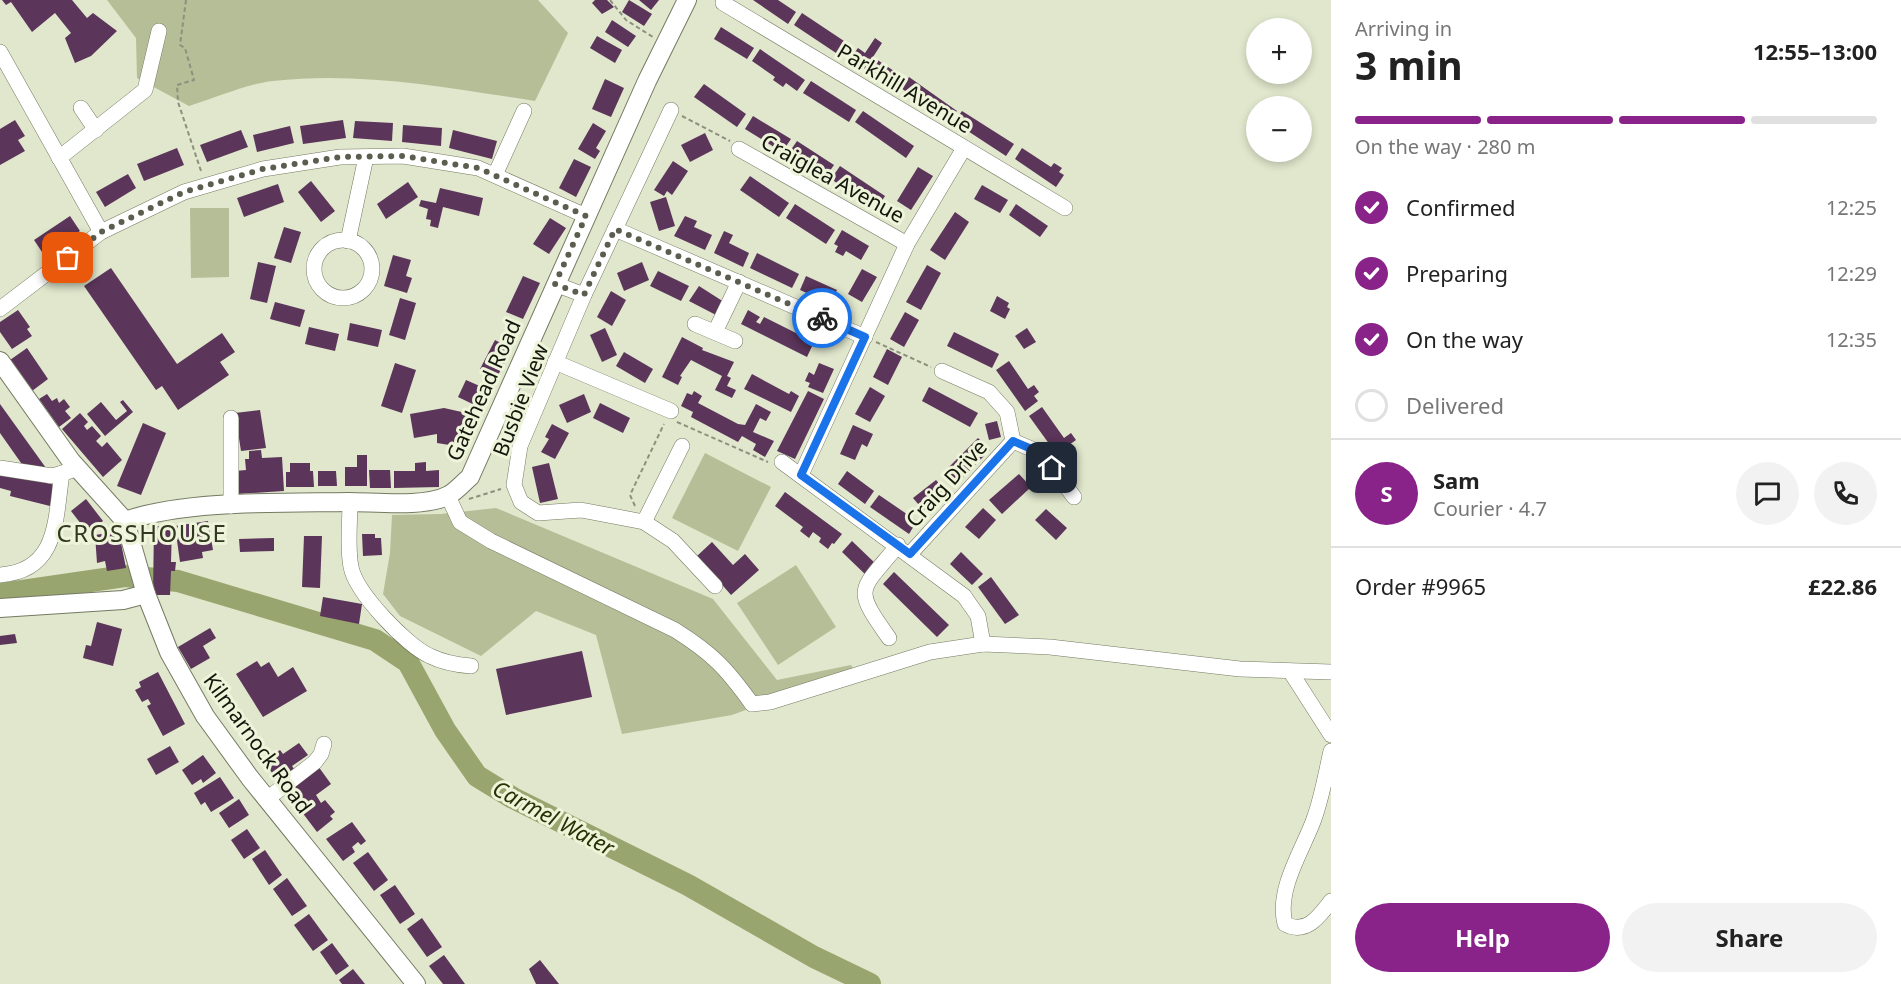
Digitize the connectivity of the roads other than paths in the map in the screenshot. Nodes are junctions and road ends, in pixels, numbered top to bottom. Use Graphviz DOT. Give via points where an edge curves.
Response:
graph roads {
  1 [pos="687,0"];
  2 [pos="723,3"];
  3 [pos="159,31"];
  4 [pos="0,52"];
  5 [pos="81,108"];
  6 [pos="672,110"];
  7 [pos="524,111"];
  8 [pos="96,130"];
  9 [pos="739,148"];
  10 [pos="964,148"];
  11 [pos="366,157"];
  12 [pos="59,158"];
  13 [pos="495,175"];
  14 [pos="1065,208"];
  15 [pos="586,216"];
  16 [pos="615,229"];
  17 [pos="101,232"];
  18 [pos="348,241"];
  19 [pos="907,244"];
  20 [pos="739,282"];
  21 [pos="555,284"];
  22 [pos="584,295"];
  23 [pos="0,309"];
  24 [pos="694,324"];
  25 [pos="715,332"];
  26 [pos="865,337"];
  27 [pos="735,341"];
  28 [pos="0,361"];
  29 [pos="555,362"];
  30 [pos="942,371"];
  31 [pos="671,411"];
  32 [pos="231,418"];
  33 [pos="1013,441"];
  34 [pos="682,446"];
  35 [pos="782,462"];
  36 [pos="0,468"];
  37 [pos="70,471"];
  38 [pos="801,475"];
  39 [pos="1074,497"];
  40 [pos="450,500"];
  41 [pos="350,502"];
  42 [pos="231,506"];
  43 [pos="125,521"];
  44 [pos="643,522"];
  45 [pos="904,550"];
  46 [pos="0,575"];
  47 [pos="715,586"];
  48 [pos="146,594"];
  49 [pos="0,608"];
  50 [pos="889,638"];
  51 [pos="983,644"];
  52 [pos="471,666"];
  53 [pos="1290,671"];
  54 [pos="1331,672"];
  55 [pos="1331,735"];
  56 [pos="324,744"];
  57 [pos="1331,751"];
  58 [pos="267,799"];
  59 [pos="1331,901"];
  60 [pos="416,984"];
  1 -- 15 [label="main road, Gatehead Road"];
  2 -- 10 [label="street, Parkhill Avenue"];
  3 -- 8 [label="street" via="145,90"];
  4 -- 12 [label="street"];
  5 -- 8 [label="street"];
  6 -- 16 [label="street, Busbie View"];
  7 -- 13 [label="street"];
  8 -- 12 [label="street"];
  9 -- 19 [label="street, Craiglea Avenue"];
  10 -- 14 [label="street, Parkhill Avenue"];
  10 -- 19 [label="street, Craiglea Avenue"];
  11 -- 13 [label="street" via="403,156 478,168"];
  11 -- 17 [label="street" via="340,157 263,169 184,192"];
  11 -- 18 [label="street"];
  12 -- 17 [label="street"];
  13 -- 15 [label="street"];
  15 -- 21 [label="main road, Gatehead Road"];
  16 -- 20 [label="street"];
  16 -- 22 [label="street, Busbie View"];
  17 -- 23 [label="street"];
  19 -- 26 [label="street, Craiglea Avenue"];
  20 -- 25 [label="street"];
  20 -- 26 [label="street"];
  21 -- 22 [label="street"];
  21 -- 40 [label="main road, Gatehead Road" via="470,477"];
  22 -- 29 [label="street, Busbie View"];
  24 -- 25 [label="street"];
  25 -- 27 [label="street"];
  26 -- 38 [label="street, Craiglea Avenue"];
  28 -- 37 [label="main road, Kilmarnock Road"];
  29 -- 31 [label="street"];
  29 -- 44 [label="street, Busbie View" via="520,446 514,485 520,502 538,513 581,510"];
  30 -- 33 [label="street, Craig Drive" via="989,392 1007,412"];
  32 -- 42 [label="street"];
  33 -- 39 [label="street, Craig Drive" via="1041,453"];
  33 -- 45 [label="street, Craig Drive"];
  34 -- 44 [label="street"];
  35 -- 38 [label="street"];
  36 -- 37 [label="street" via="52,476"];
  37 -- 43 [label="main road, Kilmarnock Road"];
  37 -- 46 [label="street" via="50,546 36,564"];
  38 -- 45 [label="street"];
  40 -- 41 [label="main road" via="403,504"];
  40 -- 51 [label="street" via="460,522 491,541 675,630 696,644 718,660 752,704 770,702 930,652"];
  41 -- 42 [label="main road"];
  41 -- 52 [label="street" via="351,567 371,602 404,637 429,656"];
  42 -- 43 [label="main road" via="154,511"];
  43 -- 48 [label="main road, Kilmarnock Road"];
  44 -- 47 [label="street, Busbie View" via="673,541"];
  45 -- 50 [label="street, Craig Drive" via="867,584 864,594 866,604"];
  45 -- 51 [label="street" via="964,596 978,616"];
  48 -- 49 [label="main road" via="123,600"];
  48 -- 58 [label="main road, Kilmarnock Road" via="169,652 205,716"];
  51 -- 53 [label="street"];
  53 -- 54 [label="street"];
  53 -- 55 [label="street"];
  56 -- 58 [label="street" via="315,762"];
  57 -- 59 [label="street" via="1315,817 1290,879 1282,913 1285,924 1301,928 1319,918"];
  58 -- 60 [label="main road, Kilmarnock Road"];
}
